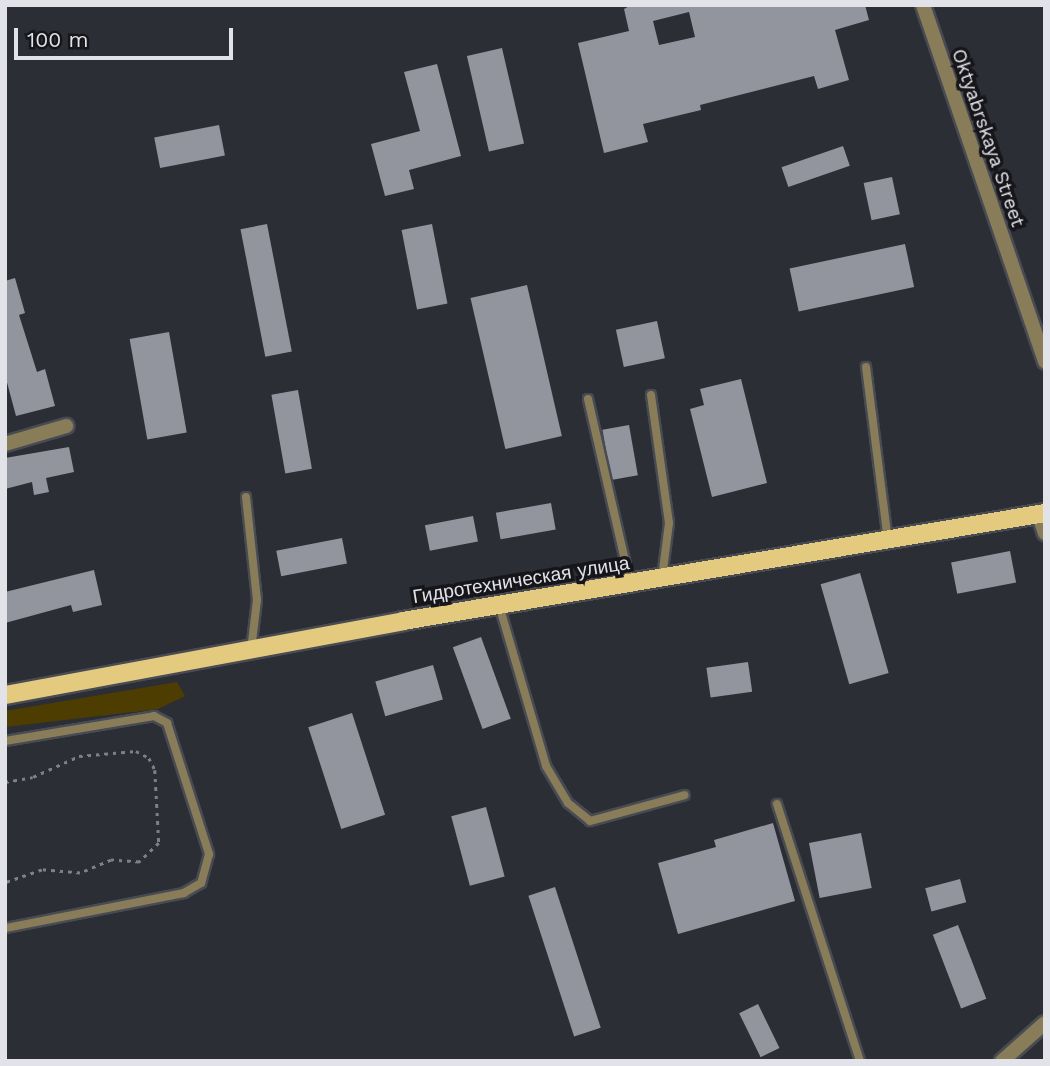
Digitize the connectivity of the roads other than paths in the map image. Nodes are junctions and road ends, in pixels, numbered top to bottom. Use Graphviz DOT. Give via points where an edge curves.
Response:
graph roads {
  1 [pos="923,5"];
  2 [pos="1045,362"];
  3 [pos="866,367"];
  4 [pos="651,395"];
  5 [pos="588,400"];
  6 [pos="66,426"];
  7 [pos="5,444"];
  8 [pos="246,497"];
  9 [pos="1042,514"];
  10 [pos="1045,533"];
  11 [pos="888,540"];
  12 [pos="662,578"];
  13 [pos="630,583"];
  14 [pos="499,605"];
  15 [pos="251,650"];
  16 [pos="5,695"];
  17 [pos="5,741"];
  18 [pos="685,795"];
  19 [pos="777,804"];
  20 [pos="5,928"];
  21 [pos="1045,1023"];
  22 [pos="860,1061"];
  23 [pos="1002,1061"];
  1 -- 2 [label="street, Oktyabrskaya Street"];
  3 -- 11 [label="lane"];
  4 -- 12 [label="lane" via="669,523"];
  5 -- 13 [label="lane"];
  6 -- 7 [label="street"];
  8 -- 15 [label="lane" via="257,600"];
  9 -- 10 [label="street"];
  9 -- 11 [label="main road, Гидротехническая улица"];
  11 -- 12 [label="main road, Гидротехническая улица"];
  12 -- 13 [label="main road, Гидротехническая улица"];
  13 -- 14 [label="main road, Гидротехническая улица"];
  14 -- 15 [label="main road, Гидротехническая улица"];
  14 -- 18 [label="lane" via="546,766 568,803 590,821"];
  15 -- 16 [label="main road, Гидротехническая улица"];
  17 -- 20 [label="lane" via="153,716 167,723 209,854 201,883 184,893"];
  19 -- 22 [label="lane"];
  21 -- 23 [label="street"];
}
